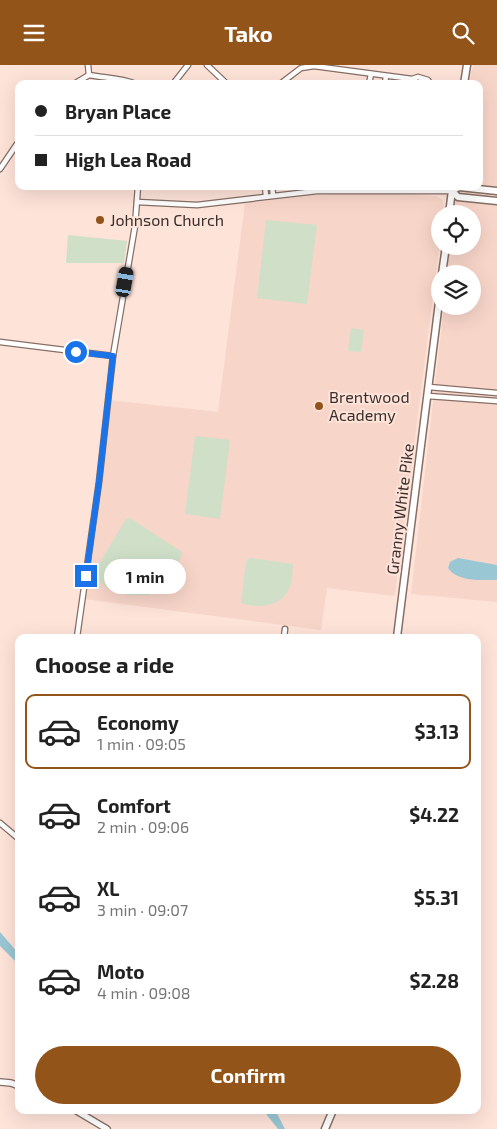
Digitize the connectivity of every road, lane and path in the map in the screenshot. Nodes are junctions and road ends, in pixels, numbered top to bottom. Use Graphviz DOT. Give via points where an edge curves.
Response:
graph roads {
  1 [pos="88,65"];
  2 [pos="188,65"];
  3 [pos="207,65"];
  4 [pos="467,65"];
  5 [pos="371,74"];
  6 [pos="89,75"];
  7 [pos="386,76"];
  8 [pos="81,80"];
  9 [pos="125,80"];
  10 [pos="177,80"];
  11 [pos="223,80"];
  12 [pos="285,80"];
  13 [pos="370,80"];
  14 [pos="386,80"];
  15 [pos="408,80"];
  16 [pos="414,80"];
  17 [pos="428,80"];
  18 [pos="465,80"];
  19 [pos="15,147"];
  20 [pos="0,169"];
  21 [pos="138,190"];
  22 [pos="265,190"];
  23 [pos="272,190"];
  24 [pos="384,190"];
  25 [pos="452,190"];
  26 [pos="453,190"];
  27 [pos="483,190"];
  28 [pos="497,191"];
  29 [pos="273,195"];
  30 [pos="266,196"];
  31 [pos="497,201"];
  32 [pos="137,202"];
  33 [pos="450,205"];
  34 [pos="438,315"];
  35 [pos="0,343"];
  36 [pos="113,356"];
  37 [pos="429,387"];
  38 [pos="497,393"];
  39 [pos="428,396"];
  40 [pos="497,401"];
  41 [pos="285,629"];
  42 [pos="77,634"];
  43 [pos="284,634"];
  44 [pos="397,634"];
  45 [pos="0,823"];
  46 [pos="15,836"];
  47 [pos="0,1082"];
  48 [pos="15,1084"];
  49 [pos="81,1114"];
  50 [pos="331,1114"];
  51 [pos="107,1129"];
  52 [pos="325,1129"];
  1 -- 6 [label="street"];
  2 -- 10 [label="street"];
  3 -- 11 [label="street"];
  4 -- 18 [label="main road"];
  5 -- 7 [label="street"];
  5 -- 12 [label="street" via="314,65 301,68"];
  5 -- 13 [label="street"];
  6 -- 8 [label="street"];
  6 -- 9 [label="street"];
  7 -- 14 [label="street"];
  7 -- 15 [label="street"];
  16 -- 17 [label="street" via="418,77"];
  19 -- 20 [label="street"];
  21 -- 32 [label="street"];
  22 -- 30 [label="street"];
  23 -- 29 [label="street"];
  24 -- 29 [label="street"];
  25 -- 33 [label="main road"];
  26 -- 31 [label="main road" via="458,197"];
  27 -- 28 [label="main road"];
  29 -- 30 [label="street"];
  30 -- 32 [label="street" via="197,205"];
  32 -- 36 [label="street"];
  34 -- 37 [label="main road, Granny White Pike"];
  35 -- 36 [label="street"];
  36 -- 42 [label="street"];
  37 -- 38 [label="street"];
  37 -- 39 [label="main road, Granny White Pike"];
  39 -- 40 [label="street"];
  39 -- 44 [label="main road, Granny White Pike"];
  41 -- 43 [label="street"];
  45 -- 46 [label="street"];
  47 -- 48 [label="street"];
  49 -- 51 [label="street"];
  50 -- 52 [label="main road"];
}
